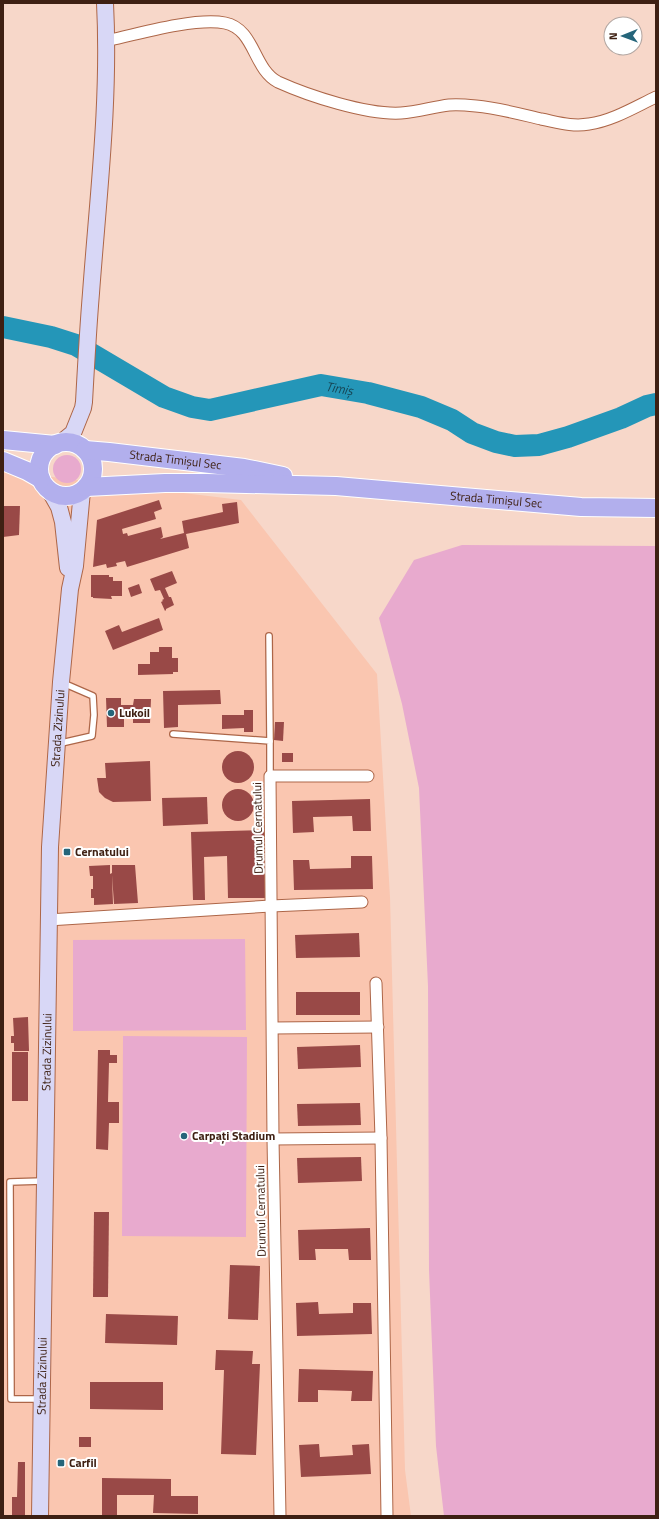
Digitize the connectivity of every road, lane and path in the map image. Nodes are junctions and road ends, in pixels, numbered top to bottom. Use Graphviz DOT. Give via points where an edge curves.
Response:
graph roads {
  1 [pos="105,3"];
  2 [pos="106,41"];
  3 [pos="656,97"];
  4 [pos="84,405"];
  5 [pos="3,440"];
  6 [pos="58,443"];
  7 [pos="83,449"];
  8 [pos="3,461"];
  9 [pos="46,485"];
  10 [pos="336,486"];
  11 [pos="84,489"];
  12 [pos="656,508"];
  13 [pos="70,589"];
  14 [pos="269,636"];
  15 [pos="60,682"];
  16 [pos="173,734"];
  17 [pos="270,742"];
  18 [pos="56,744"];
  19 [pos="270,776"];
  20 [pos="368,776"];
  21 [pos="362,902"];
  22 [pos="271,906"];
  23 [pos="48,920"];
  24 [pos="376,983"];
  25 [pos="378,1027"];
  26 [pos="272,1028"];
  27 [pos="381,1138"];
  28 [pos="273,1139"];
  29 [pos="45,1181"];
  30 [pos="41,1399"];
  31 [pos="40,1516"];
  32 [pos="280,1516"];
  33 [pos="387,1516"];
  1 -- 2 [label="main road"];
  2 -- 3 [label="street" via="193,23 226,23 244,33 262,66 277,81 299,91 365,110 386,113 450,105 476,106 561,124 588,125"];
  2 -- 4 [label="main road" via="103,139"];
  4 -- 6 [label="main road" via="73,433"];
  4 -- 7 [label="main road"];
  5 -- 6 [label="main road"];
  6 -- 7 [label="main road" via="76,444"];
  6 -- 9 [label="main road" via="48,449 40,463 39,471"];
  7 -- 10 [label="main road, Strada Timișul Sec" via="244,468"];
  7 -- 11 [label="main road" via="93,466 92,477"];
  8 -- 9 [label="main road" via="27,471"];
  9 -- 11 [label="main road" via="58,495 66,496"];
  9 -- 13 [label="main road, Strada Zizinului" via="60,507"];
  10 -- 11 [label="main road, Strada Timișul Sec" via="172,483"];
  10 -- 12 [label="main road, Strada Timișul Sec" via="581,507"];
  11 -- 13 [label="main road, Strada Zizinului" via="76,566"];
  13 -- 15 [label="main road, Strada Zizinului"];
  14 -- 17 [label="lane"];
  15 -- 18 [label="main road, Strada Zizinului"];
  15 -- 18 [label="lane" via="93,696 94,715 92,736"];
  16 -- 17 [label="lane"];
  17 -- 19 [label="lane"];
  18 -- 23 [label="main road, Strada Zizinului"];
  19 -- 20 [label="street, Drumul Cernatului"];
  19 -- 22 [label="street, Drumul Cernatului"];
  21 -- 22 [label="street"];
  22 -- 23 [label="street"];
  22 -- 26 [label="street, Drumul Cernatului"];
  23 -- 29 [label="main road, Strada Zizinului"];
  24 -- 25 [label="street"];
  25 -- 26 [label="street"];
  25 -- 27 [label="street"];
  26 -- 28 [label="street, Drumul Cernatului"];
  27 -- 28 [label="street"];
  27 -- 33 [label="street"];
  28 -- 32 [label="street, Drumul Cernatului"];
  29 -- 30 [label="main road, Strada Zizinului"];
  29 -- 30 [label="lane" via="10,1182 11,1399"];
  30 -- 31 [label="main road, Strada Zizinului"];
}
